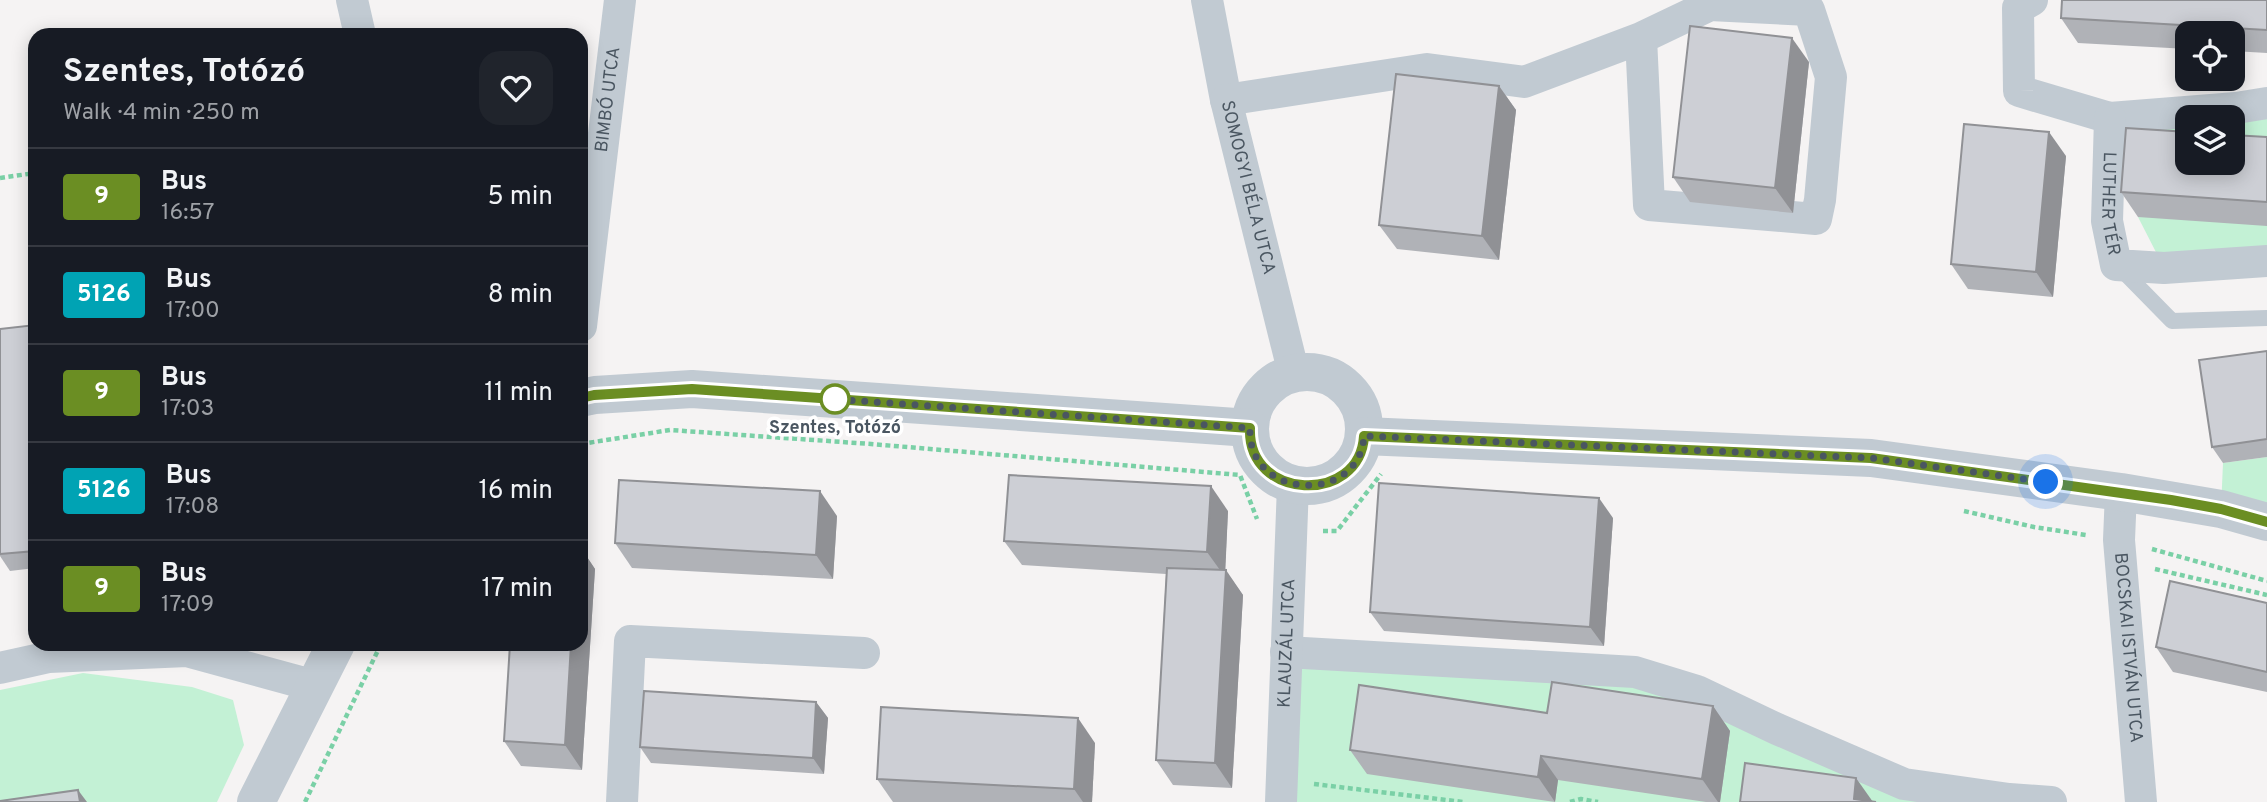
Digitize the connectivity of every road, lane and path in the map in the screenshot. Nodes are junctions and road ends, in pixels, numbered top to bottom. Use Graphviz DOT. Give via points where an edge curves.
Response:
graph roads {
  1 [pos="352,0"];
  2 [pos="620,0"];
  3 [pos="1207,0"];
  4 [pos="2023,3"];
  5 [pos="358,28"];
  6 [pos="1641,38"];
  7 [pos="1226,100"];
  8 [pos="2267,103"];
  9 [pos="2110,118"];
  10 [pos="28,174"];
  11 [pos="0,178"];
  12 [pos="2267,261"];
  13 [pos="2116,265"];
  14 [pos="588,267"];
  15 [pos="2267,318"];
  16 [pos="1291,374"];
  17 [pos="588,396"];
  18 [pos="1250,428"];
  19 [pos="1364,436"];
  20 [pos="588,443"];
  21 [pos="1391,471"];
  22 [pos="1293,485"];
  23 [pos="2121,492"];
  24 [pos="2267,522"];
  25 [pos="1290,529"];
  26 [pos="2121,561"];
  27 [pos="2267,595"];
  28 [pos="332,651"];
  29 [pos="378,651"];
  30 [pos="1286,652"];
  31 [pos="864,653"];
  32 [pos="0,668"];
  33 [pos="315,686"];
  34 [pos="1281,791"];
  35 [pos="256,802"];
  36 [pos="305,802"];
  37 [pos="622,802"];
  38 [pos="1463,802"];
  39 [pos="1570,802"];
  40 [pos="1598,802"];
  41 [pos="2051,802"];
  42 [pos="2141,802"];
  1 -- 5 [label="street"];
  2 -- 14 [label="street, BIMBÓ UTCA"];
  3 -- 7 [label="street, SOMOGYI BÉLA UTCA"];
  4 -- 9 [label="street" via="2020,91"];
  6 -- 6 [label="street" via="1649,205 1816,219 1831,77 1809,10 1710,5"];
  6 -- 7 [label="street" via="1524,82 1427,69"];
  7 -- 16 [label="street, SOMOGYI BÉLA UTCA"];
  8 -- 9 [label="street"];
  9 -- 13 [label="street, LUTHER TÉR" via="2107,221"];
  10 -- 11 [label="path"];
  12 -- 13 [label="street, LUTHER TÉR" via="2164,268"];
  13 -- 15 [label="lane" via="2172,321"];
  16 -- 18 [label="street" via="1270,384 1258,399"];
  16 -- 19 [label="street" via="1322,373 1351,392 1360,408"];
  17 -- 18 [label="street" via="692,389"];
  18 -- 22 [label="street" via="1254,452 1263,467"];
  19 -- 22 [label="street" via="1358,455 1337,478 1314,486"];
  19 -- 23 [label="street" via="1871,458"];
  20 -- 25 [label="path" via="670,430 1240,475 1259,526"];
  21 -- 25 [label="path" via="1380,474 1337,531"];
  22 -- 25 [label="street, KLAUZÁL UTCA"];
  23 -- 24 [label="street"];
  23 -- 26 [label="street, BOCSKAI ISTVÁN UTCA"];
  25 -- 30 [label="street, KLAUZÁL UTCA"];
  26 -- 27 [label="path"];
  26 -- 42 [label="street, BOCSKAI ISTVÁN UTCA"];
  28 -- 33 [label="street"];
  29 -- 36 [label="path"];
  30 -- 34 [label="street, KLAUZÁL UTCA"];
  30 -- 41 [label="street" via="1635,672 1697,691 1905,784"];
  31 -- 37 [label="street" via="630,641"];
  32 -- 33 [label="street" via="49,657 187,652"];
  33 -- 35 [label="street"];
  34 -- 38 [label="path"];
  39 -- 40 [label="path"];
}
